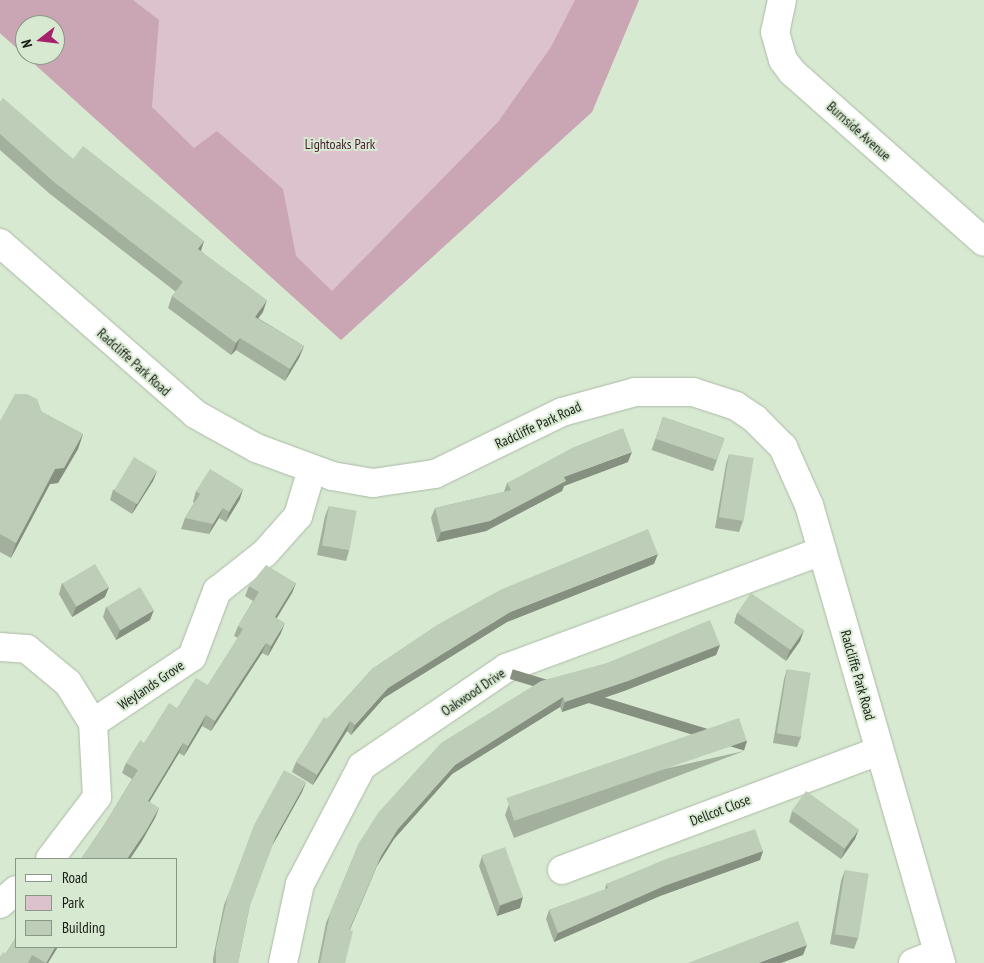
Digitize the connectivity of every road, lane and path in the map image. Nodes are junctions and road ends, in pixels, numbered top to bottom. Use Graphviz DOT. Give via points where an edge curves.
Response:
graph roads {
  1 [pos="782,0"];
  2 [pos="984,242"];
  3 [pos="0,243"];
  4 [pos="312,469"];
  5 [pos="822,551"];
  6 [pos="0,647"];
  7 [pos="93,724"];
  8 [pos="879,751"];
  9 [pos="51,858"];
  10 [pos="562,870"];
  11 [pos="15,891"];
  12 [pos="0,904"];
  13 [pos="940,958"];
  14 [pos="283,963"];
  15 [pos="913,963"];
  1 -- 2 [label="street, Burnside Avenue" via="775,32 783,60 792,72"];
  3 -- 4 [label="street, Radcliffe Park Road" via="195,414 256,448"];
  4 -- 5 [label="street, Radcliffe Park Road" via="366,482 415,479 453,466 584,403 635,392 693,392 736,406 770,432 793,465"];
  4 -- 7 [label="street, Weylands Grove" via="298,516 265,553 217,590 192,657"];
  5 -- 8 [label="street, Radcliffe Park Road"];
  5 -- 14 [label="street, Oakwood Drive" via="506,668 362,766 300,884"];
  6 -- 7 [label="street" via="27,649 68,683"];
  7 -- 9 [label="street" via="97,797"];
  8 -- 10 [label="street, Dellcot Close"];
  8 -- 13 [label="street, Radcliffe Park Road"];
  11 -- 12 [label="street"];
  13 -- 15 [label="street"];
}
